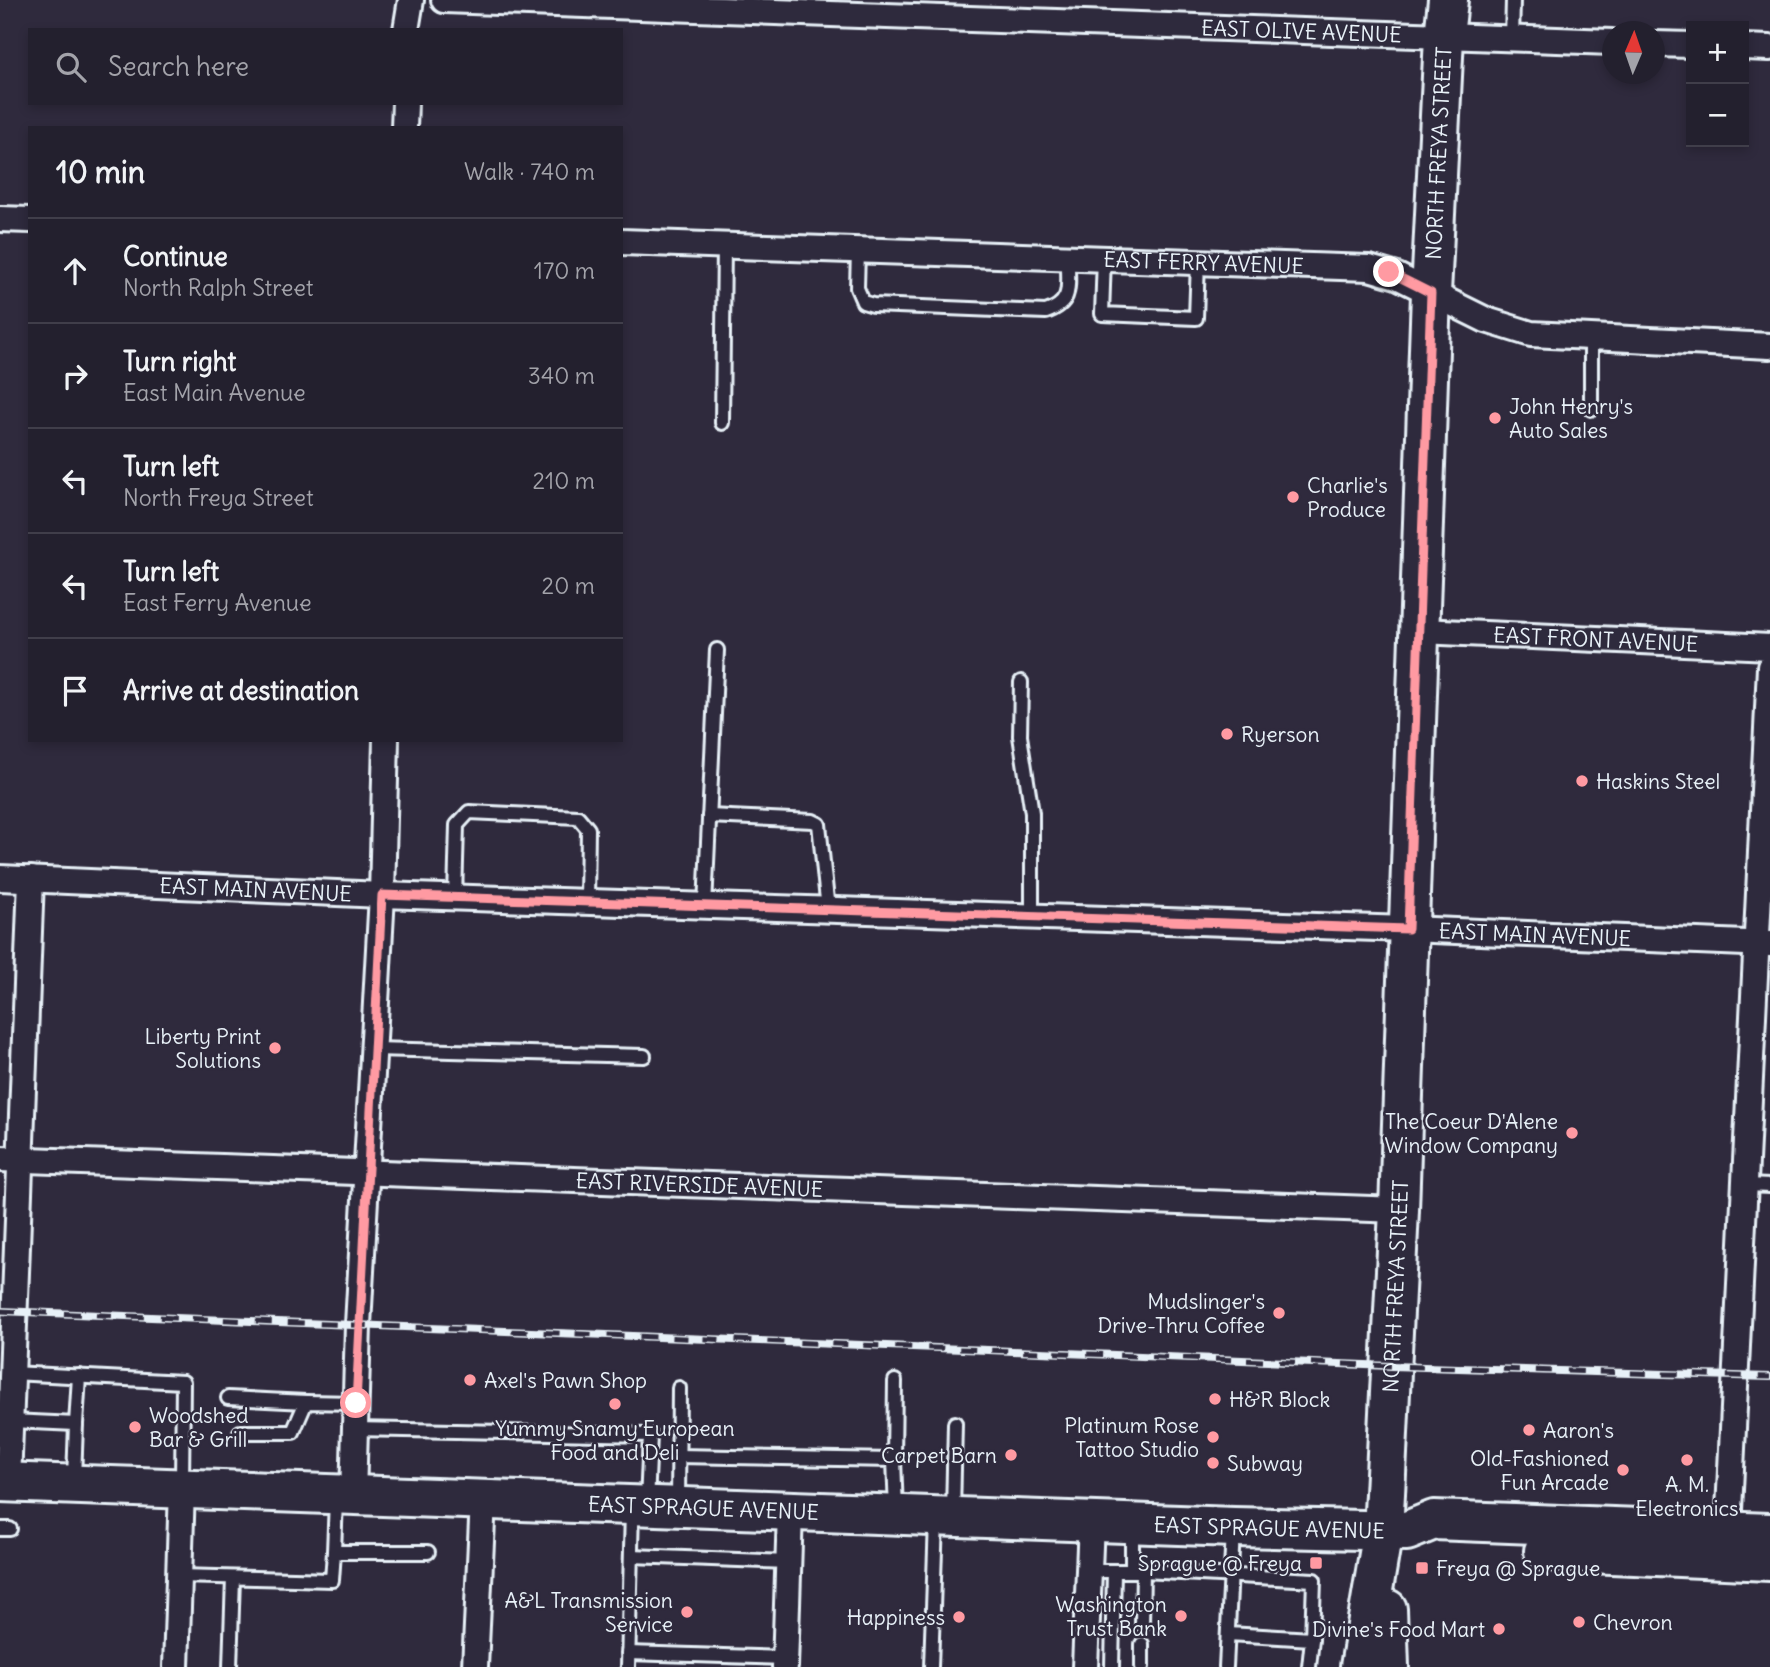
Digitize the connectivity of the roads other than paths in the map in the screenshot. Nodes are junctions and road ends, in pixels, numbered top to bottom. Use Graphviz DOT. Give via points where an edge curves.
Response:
graph roads {
  1 [pos="411,0"];
  2 [pos="444,0"];
  3 [pos="1513,0"];
  4 [pos="715,5"];
  5 [pos="898,8"];
  6 [pos="1444,12"];
  7 [pos="406,28"];
  8 [pos="1512,38"];
  9 [pos="1602,42"];
  10 [pos="1665,44"];
  11 [pos="1686,45"];
  12 [pos="1749,47"];
  13 [pos="1770,48"];
  14 [pos="405,105"];
  15 [pos="404,126"];
  16 [pos="0,219"];
  17 [pos="28,220"];
  18 [pos="623,242"];
  19 [pos="724,245"];
  20 [pos="858,250"];
  21 [pos="1068,257"];
  22 [pos="1104,258"];
  23 [pos="1198,261"];
  24 [pos="1431,293"];
  25 [pos="1591,338"];
  26 [pos="1770,346"];
  27 [pos="1591,409"];
  28 [pos="722,423"];
  29 [pos="1421,631"];
  30 [pos="1770,647"];
  31 [pos="717,650"];
  32 [pos="1770,667"];
  33 [pos="1021,682"];
  34 [pos="386,742"];
  35 [pos="709,816"];
  36 [pos="0,878"];
  37 [pos="31,879"];
  38 [pos="382,895"];
  39 [pos="455,898"];
  40 [pos="587,901"];
  41 [pos="705,906"];
  42 [pos="828,910"];
  43 [pos="1032,916"];
  44 [pos="1408,929"];
  45 [pos="1763,943"];
  46 [pos="374,1049"];
  47 [pos="644,1056"];
  48 [pos="11,1159"];
  49 [pos="368,1173"];
  50 [pos="1758,1185"];
  51 [pos="1399,1210"];
  52 [pos="12,1373"];
  53 [pos="79,1376"];
  54 [pos="895,1381"];
  55 [pos="679,1388"];
  56 [pos="228,1398"];
  57 [pos="306,1402"];
  58 [pos="356,1403"];
  59 [pos="10,1420"];
  60 [pos="955,1423"];
  61 [pos="76,1424"];
  62 [pos="354,1429"];
  63 [pos="240,1432"];
  64 [pos="678,1456"];
  65 [pos="894,1460"];
  66 [pos="4,1482"];
  67 [pos="74,1485"];
  68 [pos="182,1489"];
  69 [pos="345,1495"];
  70 [pos="483,1500"];
  71 [pos="653,1507"];
  72 [pos="790,1511"];
  73 [pos="896,1515"];
  74 [pos="944,1517"];
  75 [pos="1091,1522"];
  76 [pos="1132,1523"];
  77 [pos="1234,1527"];
  78 [pos="1395,1530"];
  79 [pos="1728,1531"];
  80 [pos="1770,1533"];
  81 [pos="334,1552"];
  82 [pos="428,1552"];
  83 [pos="631,1556"];
  84 [pos="1770,1561"];
  85 [pos="789,1562"];
  86 [pos="1089,1571"];
  87 [pos="1114,1571"];
  88 [pos="1138,1571"];
  89 [pos="179,1576"];
  90 [pos="1230,1576"];
  91 [pos="233,1578"];
  92 [pos="1142,1625"];
  93 [pos="1228,1634"];
  94 [pos="1312,1639"];
  95 [pos="1142,1644"];
  96 [pos="628,1653"];
  97 [pos="785,1662"];
  98 [pos="176,1667"];
  99 [pos="230,1667"];
  100 [pos="475,1667"];
  101 [pos="628,1667"];
  102 [pos="931,1667"];
  103 [pos="1085,1667"];
  104 [pos="1112,1667"];
  105 [pos="1142,1667"];
  106 [pos="1226,1667"];
  107 [pos="1309,1667"];
  108 [pos="1360,1667"];
  109 [pos="1389,1667"];
  1 -- 7 [label="street"];
  2 -- 4 [label="street, EAST OLIVE AVENUE"];
  3 -- 8 [label="lane"];
  4 -- 5 [label="street, EAST OLIVE AVENUE"];
  5 -- 6 [label="street, EAST OLIVE AVENUE"];
  6 -- 8 [label="street, EAST OLIVE AVENUE"];
  6 -- 24 [label="main road, NORTH FREYA STREET"];
  8 -- 9 [label="street, EAST OLIVE AVENUE"];
  10 -- 11 [label="street"];
  12 -- 13 [label="street"];
  14 -- 15 [label="street"];
  16 -- 17 [label="street"];
  18 -- 19 [label="street, EAST FERRY AVENUE"];
  19 -- 20 [label="street, EAST FERRY AVENUE"];
  19 -- 28 [label="lane"];
  20 -- 21 [label="street, EAST FERRY AVENUE"];
  20 -- 21 [label="lane" via="857,288 863,302 1046,312 1066,300"];
  21 -- 22 [label="street, EAST FERRY AVENUE"];
  22 -- 23 [label="street, EAST FERRY AVENUE"];
  22 -- 23 [label="lane" via="1102,314 1196,318"];
  23 -- 24 [label="street, EAST FERRY AVENUE" via="1368,268 1398,276"];
  24 -- 25 [label="street, EAST FERRY AVENUE" via="1509,329"];
  24 -- 29 [label="main road, NORTH FREYA STREET"];
  25 -- 26 [label="street, EAST FERRY AVENUE"];
  25 -- 27 [label="lane"];
  29 -- 30 [label="street, EAST FRONT AVENUE"];
  29 -- 44 [label="main road, NORTH FREYA STREET"];
  31 -- 35 [label="lane"];
  32 -- 45 [label="street"];
  33 -- 43 [label="lane" via="1020,736 1032,813"];
  34 -- 38 [label="street"];
  35 -- 41 [label="lane"];
  35 -- 42 [label="lane" via="818,824"];
  36 -- 37 [label="street, EAST MAIN AVENUE"];
  37 -- 38 [label="street, EAST MAIN AVENUE"];
  37 -- 48 [label="street"];
  38 -- 39 [label="street, EAST MAIN AVENUE"];
  38 -- 46 [label="street"];
  39 -- 40 [label="street, EAST MAIN AVENUE"];
  39 -- 40 [label="lane" via="457,825 469,812 578,817 588,829"];
  40 -- 41 [label="street, EAST MAIN AVENUE"];
  41 -- 42 [label="street, EAST MAIN AVENUE"];
  42 -- 43 [label="street, EAST MAIN AVENUE"];
  43 -- 44 [label="street, EAST MAIN AVENUE"];
  44 -- 45 [label="street, EAST MAIN AVENUE"];
  44 -- 51 [label="main road, NORTH FREYA STREET"];
  45 -- 50 [label="street"];
  46 -- 47 [label="lane"];
  46 -- 49 [label="street"];
  48 -- 49 [label="street, EAST RIVERSIDE AVENUE"];
  48 -- 52 [label="street"];
  49 -- 51 [label="street, EAST RIVERSIDE AVENUE"];
  49 -- 58 [label="street"];
  50 -- 79 [label="street"];
  51 -- 78 [label="main road, NORTH FREYA STREET"];
  52 -- 53 [label="lane"];
  52 -- 59 [label="street"];
  53 -- 61 [label="lane"];
  53 -- 68 [label="lane" via="183,1382"];
  54 -- 65 [label="lane"];
  55 -- 64 [label="lane"];
  56 -- 57 [label="lane"];
  57 -- 58 [label="lane"];
  57 -- 63 [label="lane" via="293,1432"];
  58 -- 62 [label="street"];
  59 -- 61 [label="lane"];
  59 -- 66 [label="street"];
  60 -- 74 [label="lane"];
  61 -- 67 [label="lane"];
  62 -- 69 [label="street"];
  62 -- 71 [label="lane" via="650,1436"];
  64 -- 65 [label="lane"];
  64 -- 71 [label="lane"];
  65 -- 73 [label="lane"];
  66 -- 67 [label="main road, EAST SPRAGUE AVENUE"];
  67 -- 68 [label="main road, EAST SPRAGUE AVENUE"];
  68 -- 69 [label="main road, EAST SPRAGUE AVENUE"];
  68 -- 89 [label="street"];
  69 -- 70 [label="main road, EAST SPRAGUE AVENUE"];
  69 -- 81 [label="lane"];
  70 -- 71 [label="main road, EAST SPRAGUE AVENUE"];
  70 -- 100 [label="street"];
  71 -- 72 [label="main road, EAST SPRAGUE AVENUE"];
  71 -- 83 [label="lane"];
  72 -- 73 [label="main road, EAST SPRAGUE AVENUE"];
  72 -- 85 [label="street"];
  73 -- 74 [label="main road, EAST SPRAGUE AVENUE"];
  74 -- 75 [label="main road, EAST SPRAGUE AVENUE"];
  74 -- 102 [label="lane"];
  75 -- 76 [label="main road, EAST SPRAGUE AVENUE"];
  75 -- 86 [label="street"];
  76 -- 77 [label="main road, EAST SPRAGUE AVENUE"];
  76 -- 88 [label="lane"];
  77 -- 78 [label="main road, EAST SPRAGUE AVENUE"];
  77 -- 90 [label="lane"];
  78 -- 79 [label="main road, EAST SPRAGUE AVENUE" via="1434,1520"];
  78 -- 84 [label="main road, EAST SPRAGUE AVENUE" via="1431,1546"];
  78 -- 108 [label="main road"];
  78 -- 109 [label="main road"];
  79 -- 80 [label="main road, EAST SPRAGUE AVENUE"];
  81 -- 82 [label="lane"];
  81 -- 91 [label="lane" via="332,1580"];
  83 -- 85 [label="lane"];
  83 -- 96 [label="lane"];
  85 -- 97 [label="street"];
  86 -- 87 [label="lane"];
  86 -- 103 [label="street"];
  87 -- 88 [label="lane"];
  87 -- 104 [label="lane"];
  88 -- 90 [label="lane"];
  88 -- 92 [label="lane"];
  89 -- 91 [label="lane"];
  89 -- 98 [label="street"];
  90 -- 93 [label="lane"];
  90 -- 94 [label="lane" via="1314,1580"];
  91 -- 99 [label="lane"];
  93 -- 94 [label="lane"];
  93 -- 106 [label="lane"];
  94 -- 107 [label="lane"];
  95 -- 105 [label="lane"];
  96 -- 97 [label="lane"];
  96 -- 101 [label="lane"];
}
